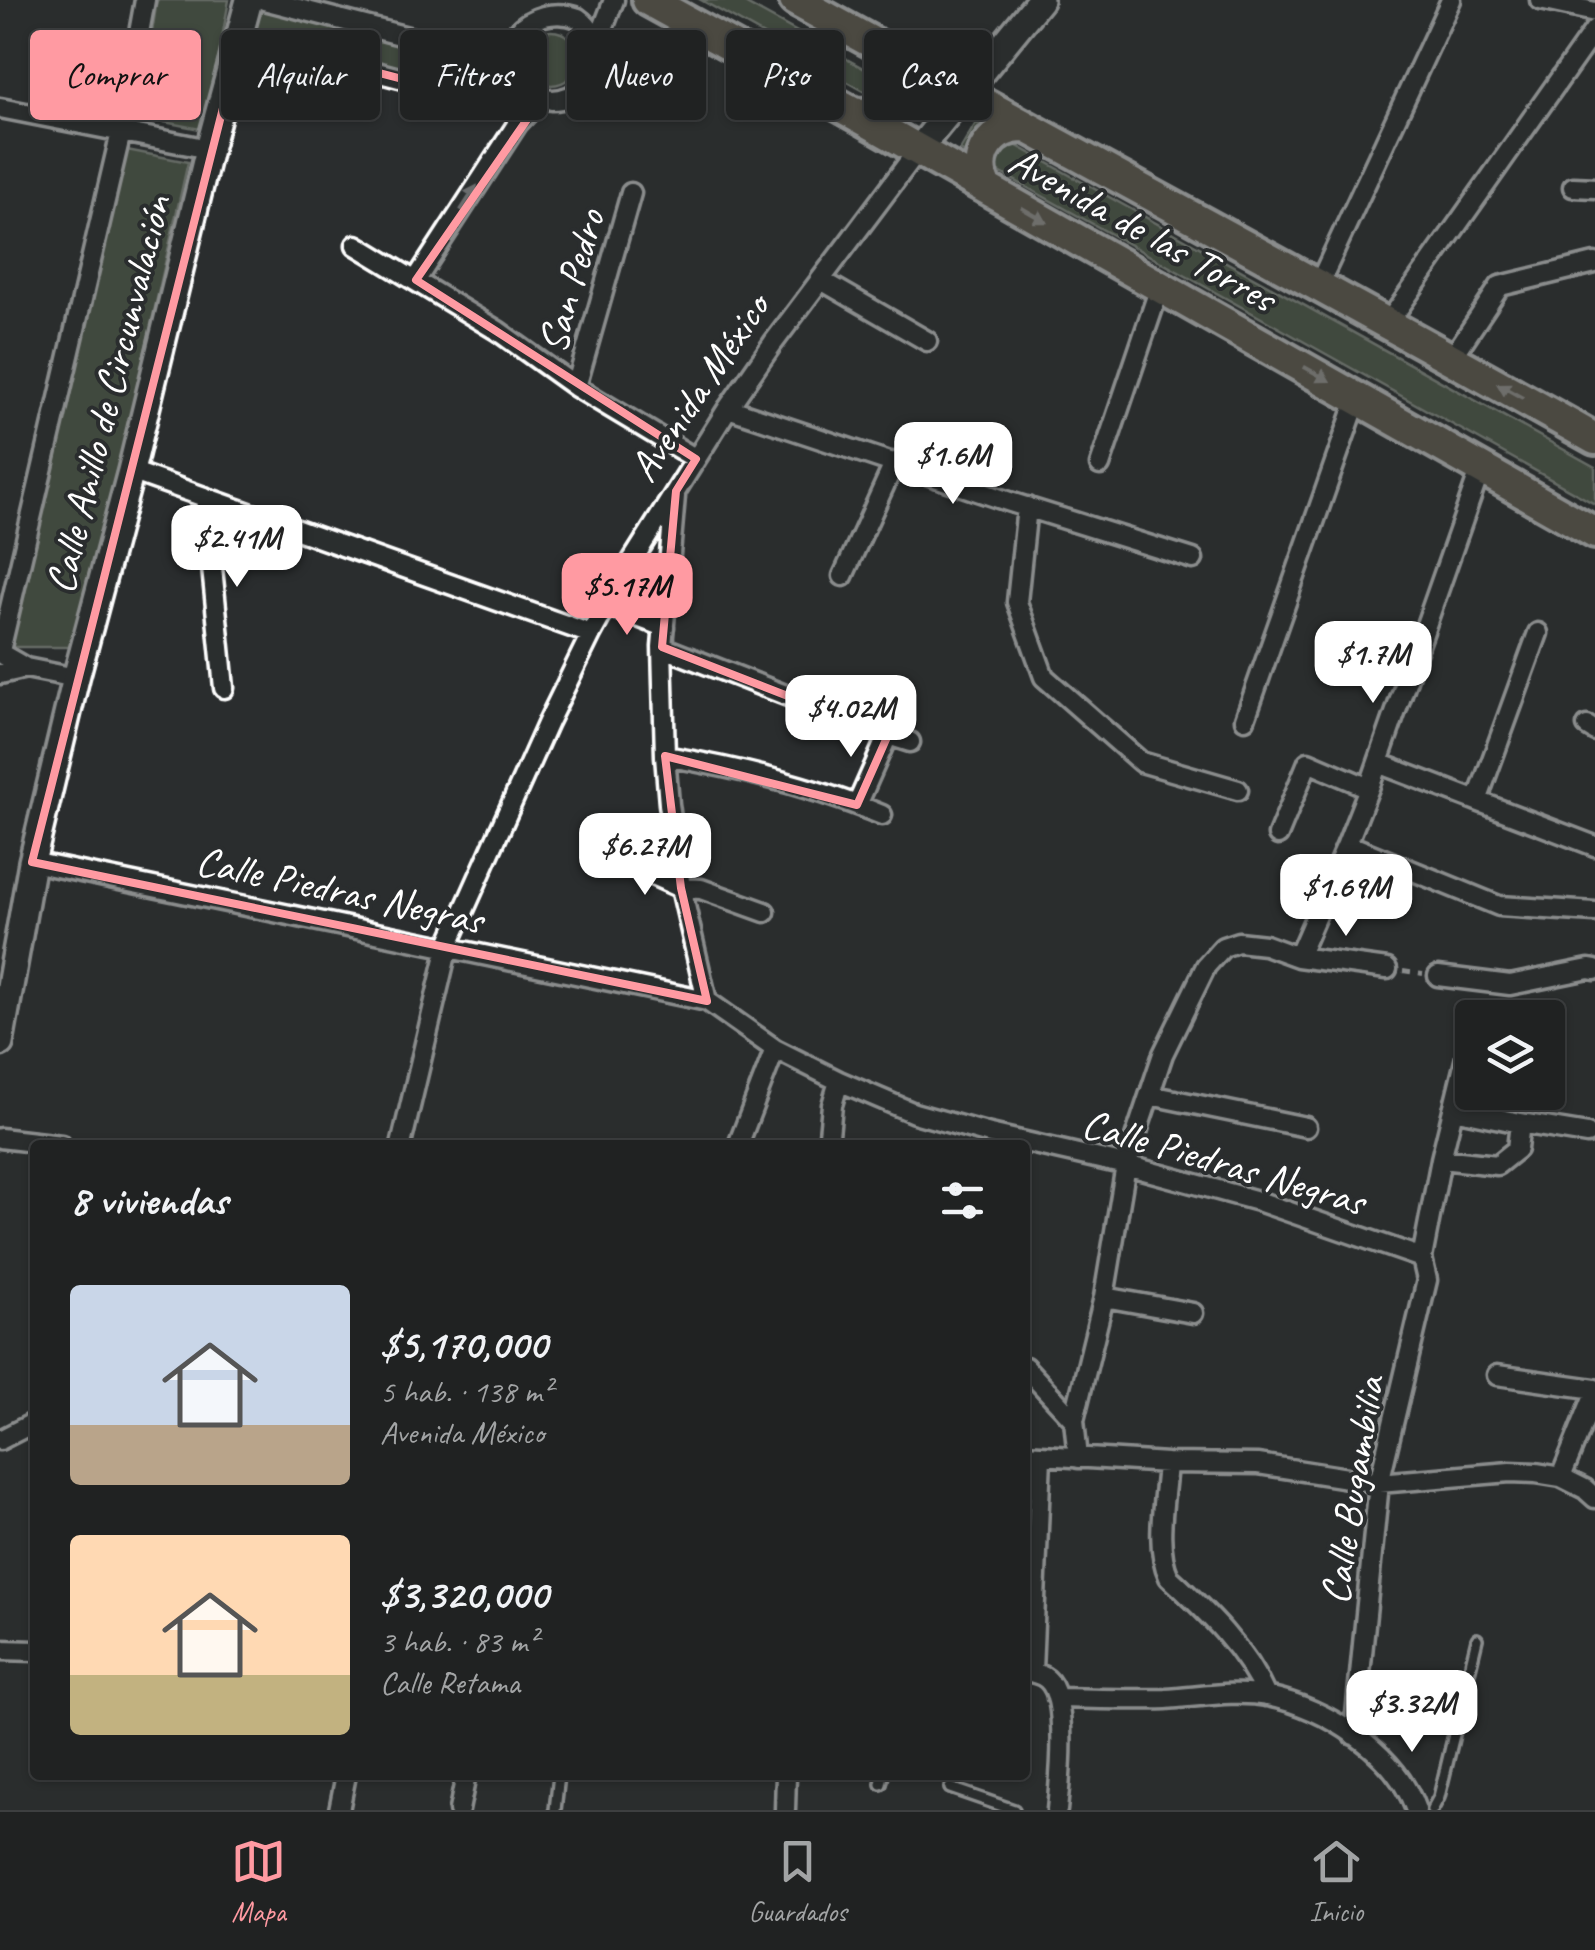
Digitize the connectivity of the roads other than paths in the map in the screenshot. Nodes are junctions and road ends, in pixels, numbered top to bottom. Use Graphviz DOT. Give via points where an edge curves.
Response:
graph roads {
  1 [pos="145,0"];
  2 [pos="249,0"];
  3 [pos="264,0"];
  4 [pos="614,0"];
  5 [pos="648,0"];
  6 [pos="796,0"];
  7 [pos="1040,0"];
  8 [pos="1450,0"];
  9 [pos="1540,0"];
  10 [pos="1585,7"];
  11 [pos="1595,29"];
  12 [pos="243,30"];
  13 [pos="515,30"];
  14 [pos="590,30"];
  15 [pos="602,30"];
  16 [pos="400,34"];
  17 [pos="864,38"];
  18 [pos="992,59"];
  19 [pos="221,107"];
  20 [pos="0,108"];
  21 [pos="992,109"];
  22 [pos="854,113"];
  23 [pos="864,114"];
  24 [pos="519,120"];
  25 [pos="942,120"];
  26 [pos="1026,127"];
  27 [pos="121,132"];
  28 [pos="209,149"];
  29 [pos="918,150"];
  30 [pos="1573,187"];
  31 [pos="986,188"];
  32 [pos="1595,188"];
  33 [pos="631,193"];
  34 [pos="356,246"];
  35 [pos="1595,263"];
  36 [pos="416,280"];
  37 [pos="820,280"];
  38 [pos="1318,286"];
  39 [pos="1160,287"];
  40 [pos="1388,323"];
  41 [pos="927,341"];
  42 [pos="1452,358"];
  43 [pos="576,387"];
  44 [pos="1358,397"];
  45 [pos="728,408"];
  46 [pos="1595,439"];
  47 [pos="696,459"];
  48 [pos="895,462"];
  49 [pos="1100,465"];
  50 [pos="1481,468"];
  51 [pos="131,471"];
  52 [pos="676,491"];
  53 [pos="205,497"];
  54 [pos="1027,507"];
  55 [pos="1595,533"];
  56 [pos="1193,560"];
  57 [pos="843,576"];
  58 [pos="607,605"];
  59 [pos="664,626"];
  60 [pos="1538,633"];
  61 [pos="590,634"];
  62 [pos="662,648"];
  63 [pos="0,652"];
  64 [pos="26,668"];
  65 [pos="0,674"];
  66 [pos="76,678"];
  67 [pos="224,688"];
  68 [pos="1246,719"];
  69 [pos="888,735"];
  70 [pos="910,742"];
  71 [pos="665,756"];
  72 [pos="1378,763"];
  73 [pos="1369,788"];
  74 [pos="1238,790"];
  75 [pos="1477,800"];
  76 [pos="857,804"];
  77 [pos="882,815"];
  78 [pos="1278,835"];
  79 [pos="1348,844"];
  80 [pos="1595,846"];
  81 [pos="32,862"];
  82 [pos="628,864"];
  83 [pos="681,888"];
  84 [pos="765,912"];
  85 [pos="1595,912"];
  86 [pos="448,946"];
  87 [pos="1298,957"];
  88 [pos="1387,969"];
  89 [pos="1595,970"];
  90 [pos="1438,976"];
  91 [pos="707,1001"];
  92 [pos="0,1044"];
  93 [pos="776,1050"];
  94 [pos="839,1081"];
  95 [pos="1150,1095"];
  96 [pos="1455,1101"];
  97 [pos="1453,1109"];
  98 [pos="1520,1123"];
  99 [pos="1306,1126"];
  100 [pos="1587,1134"];
  101 [pos="0,1138"];
  102 [pos="402,1140"];
  103 [pos="740,1140"];
  104 [pos="828,1140"];
  105 [pos="1017,1140"];
  106 [pos="30,1141"];
  107 [pos="1030,1143"];
  108 [pos="1442,1159"];
  109 [pos="1126,1164"];
  110 [pos="1422,1258"];
  111 [pos="1104,1297"];
  112 [pos="1193,1313"];
  113 [pos="1030,1372"];
  114 [pos="1497,1375"];
  115 [pos="1595,1391"];
  116 [pos="1074,1420"];
  117 [pos="30,1425"];
  118 [pos="0,1440"];
  119 [pos="1033,1456"];
  120 [pos="1078,1458"];
  121 [pos="1167,1463"];
  122 [pos="1561,1477"];
  123 [pos="1379,1483"];
  124 [pos="1595,1498"];
  125 [pos="1030,1585"];
  126 [pos="1478,1638"];
  127 [pos="0,1650"];
  128 [pos="30,1651"];
  129 [pos="1030,1672"];
  130 [pos="1266,1696"];
  131 [pos="1057,1698"];
  132 [pos="1354,1735"];
  133 [pos="345,1780"];
  134 [pos="465,1780"];
  135 [pos="558,1780"];
  136 [pos="786,1780"];
  137 [pos="950,1788"];
  138 [pos="340,1810"];
  139 [pos="459,1810"];
  140 [pos="555,1810"];
  141 [pos="786,1810"];
  142 [pos="1014,1810"];
  143 [pos="1057,1810"];
  144 [pos="1416,1810"];
  145 [pos="1432,1810"];
  1 -- 27 [label="street, Calle Anillo de Circunvalación"];
  2 -- 12 [label="street, Calle Anillo de Circunvalación"];
  3 -- 16 [label="street"];
  4 -- 15 [label="street"];
  5 -- 22 [label="main road, Avenida de las Torres"];
  6 -- 17 [label="main road, Avenida de las Torres"];
  7 -- 18 [label="street, Avenida México"];
  8 -- 38 [label="street"];
  9 -- 10 [label="street"];
  11 -- 40 [label="street"];
  13 -- 14 [label="street" via="532,15 558,10"];
  19 -- 28 [label="street, Calle Anillo de Circunvalación"];
  20 -- 27 [label="street"];
  21 -- 26 [label="main road, Avenida de las Torres"];
  22 -- 23 [label="main road"];
  22 -- 29 [label="main road, Avenida de las Torres"];
  36 -- 24 [label="street, one-way"];
  25 -- 29 [label="street, Avenida México"];
  26 -- 31 [label="main road" via="1000,132 988,143 980,161"];
  26 -- 38 [label="main road, Avenida de las Torres"];
  27 -- 28 [label="street"];
  27 -- 63 [label="street, Calle Anillo de Circunvalación"];
  28 -- 51 [label="street, Calle Anillo de Circunvalación"];
  29 -- 31 [label="main road, Avenida de las Torres"];
  29 -- 37 [label="street, Avenida México"];
  30 -- 32 [label="street"];
  31 -- 39 [label="main road, Avenida de las Torres, one-way"];
  33 -- 43 [label="street, San Pedro"];
  34 -- 36 [label="street"];
  35 -- 42 [label="street" via="1500,286"];
  36 -- 43 [label="street"];
  37 -- 41 [label="street"];
  37 -- 45 [label="street, Avenida México"];
  38 -- 40 [label="main road, Avenida de las Torres"];
  39 -- 44 [label="main road, Avenida de las Torres, one-way"];
  39 -- 49 [label="street"];
  40 -- 42 [label="main road, Avenida de las Torres"];
  46 -- 42 [label="main road, Avenida de las Torres, one-way"];
  43 -- 47 [label="street"];
  44 -- 50 [label="main road, Avenida de las Torres"];
  44 -- 68 [label="street"];
  45 -- 47 [label="street, Avenida México"];
  45 -- 48 [label="street"];
  47 -- 52 [label="street, Avenida México"];
  48 -- 54 [label="street"];
  48 -- 57 [label="street"];
  50 -- 55 [label="main road, Avenida de las Torres"];
  50 -- 72 [label="street"];
  51 -- 53 [label="street"];
  51 -- 66 [label="street, Calle Anillo de Circunvalación"];
  52 -- 58 [label="street, Avenida México"];
  52 -- 59 [label="street"];
  53 -- 61 [label="street"];
  53 -- 67 [label="street"];
  54 -- 56 [label="street"];
  54 -- 74 [label="street" via="1017,602 1044,677 1141,762"];
  58 -- 59 [label="street"];
  58 -- 61 [label="street, Avenida México"];
  59 -- 62 [label="street"];
  60 -- 75 [label="street"];
  61 -- 86 [label="street, Avenida México"];
  62 -- 69 [label="street"];
  62 -- 71 [label="street"];
  63 -- 64 [label="street"];
  64 -- 65 [label="street"];
  64 -- 66 [label="street"];
  66 -- 81 [label="street, Calle Anillo de Circunvalación"];
  69 -- 70 [label="street"];
  69 -- 76 [label="street"];
  71 -- 76 [label="street"];
  71 -- 83 [label="street"];
  72 -- 73 [label="street"];
  72 -- 75 [label="street"];
  73 -- 78 [label="street" via="1308,762"];
  73 -- 79 [label="street"];
  75 -- 80 [label="street"];
  76 -- 77 [label="street"];
  79 -- 85 [label="street" via="1499,906"];
  79 -- 87 [label="street"];
  81 -- 86 [label="street, Calle Piedras Negras"];
  81 -- 92 [label="street, Calle Anillo de Circunvalación"];
  82 -- 83 [label="street"];
  83 -- 84 [label="street"];
  83 -- 91 [label="street"];
  86 -- 91 [label="street, Calle Piedras Negras"];
  86 -- 102 [label="street, Avenida México"];
  87 -- 88 [label="street"];
  87 -- 95 [label="street" via="1264,944 1223,948 1206,966 1162,1054"];
  89 -- 90 [label="street" via="1510,985"];
  91 -- 93 [label="street, Calle Piedras Negras"];
  93 -- 94 [label="street, Calle Piedras Negras"];
  93 -- 103 [label="street"];
  94 -- 104 [label="street"];
  94 -- 105 [label="street, Calle Piedras Negras" via="914,1112"];
  95 -- 99 [label="street"];
  95 -- 109 [label="street"];
  96 -- 97 [label="street, Calle Bugambilia"];
  97 -- 98 [label="street"];
  97 -- 108 [label="street, Calle Bugambilia"];
  98 -- 100 [label="street"];
  98 -- 108 [label="street" via="1517,1149 1497,1165"];
  101 -- 106 [label="street"];
  107 -- 109 [label="street, Calle Piedras Negras"];
  108 -- 110 [label="street, Calle Bugambilia"];
  109 -- 110 [label="street, Calle Piedras Negras"];
  109 -- 111 [label="street"];
  110 -- 123 [label="street, Calle Bugambilia" via="1426,1280"];
  111 -- 112 [label="street"];
  111 -- 116 [label="street"];
  113 -- 116 [label="street"];
  114 -- 115 [label="street"];
  115 -- 122 [label="street"];
  116 -- 120 [label="street"];
  117 -- 118 [label="street"];
  119 -- 120 [label="street"];
  119 -- 125 [label="street"];
  120 -- 121 [label="street"];
  121 -- 123 [label="street" via="1258,1464"];
  121 -- 130 [label="street" via="1163,1564 1231,1639"];
  122 -- 123 [label="street" via="1510,1472"];
  122 -- 124 [label="street"];
  123 -- 132 [label="street, Calle Bugambilia"];
  126 -- 145 [label="lane"];
  127 -- 128 [label="street"];
  129 -- 131 [label="street" via="1049,1680"];
  130 -- 131 [label="street"];
  130 -- 132 [label="street"];
  131 -- 143 [label="street"];
  132 -- 144 [label="street" via="1385,1759"];
  133 -- 138 [label="street"];
  134 -- 139 [label="street"];
  135 -- 140 [label="lane"];
  136 -- 141 [label="street"];
  137 -- 142 [label="lane"];
}
